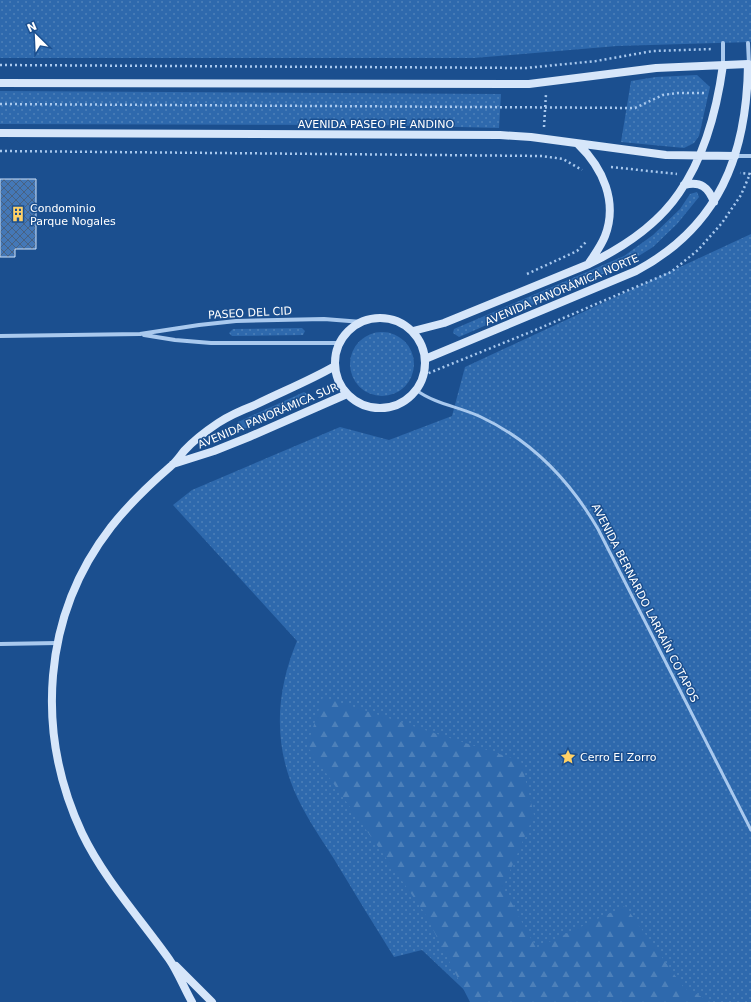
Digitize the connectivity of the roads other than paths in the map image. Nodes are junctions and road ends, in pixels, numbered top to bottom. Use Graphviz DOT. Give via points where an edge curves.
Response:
graph roads {
  1 [pos="723,43"];
  2 [pos="748,43"];
  3 [pos="722,64"];
  4 [pos="750,64"];
  5 [pos="0,83"];
  6 [pos="0,133"];
  7 [pos="578,144"];
  8 [pos="699,156"];
  9 [pos="735,156"];
  10 [pos="751,156"];
  11 [pos="684,185"];
  12 [pos="714,202"];
  13 [pos="589,264"];
  14 [pos="362,322"];
  15 [pos="413,331"];
  16 [pos="140,334"];
  17 [pos="0,336"];
  18 [pos="339,343"];
  19 [pos="425,359"];
  20 [pos="335,366"];
  21 [pos="416,390"];
  22 [pos="347,394"];
  23 [pos="173,464"];
  24 [pos="57,643"];
  25 [pos="0,644"];
  26 [pos="751,830"];
  27 [pos="171,962"];
  28 [pos="192,1002"];
  29 [pos="212,1002"];
  1 -- 3 [label="street, AVENIDA PANORÁMICA NORTE"];
  2 -- 4 [label="street, AVENIDA PANORÁMICA NORTE"];
  3 -- 4 [label="street"];
  3 -- 5 [label="street" via="656,68 545,82 499,84"];
  3 -- 8 [label="street, AVENIDA PANORÁMICA NORTE" via="710,126"];
  4 -- 9 [label="street, AVENIDA PANORÁMICA NORTE" via="746,108"];
  6 -- 7 [label="street, AVENIDA PASEO PIE ANDINO" via="492,135"];
  7 -- 8 [label="street, AVENIDA PASEO PIE ANDINO" via="666,155"];
  7 -- 13 [label="street" via="600,172 608,195 610,214 605,237"];
  8 -- 9 [label="street, AVENIDA PASEO PIE ANDINO"];
  8 -- 11 [label="street, AVENIDA PANORÁMICA NORTE"];
  9 -- 10 [label="street, AVENIDA PASEO PIE ANDINO"];
  9 -- 12 [label="street, AVENIDA PANORÁMICA NORTE"];
  11 -- 12 [label="street" via="694,183 704,186"];
  11 -- 13 [label="street, AVENIDA PANORÁMICA NORTE" via="670,205 646,228 606,256"];
  12 -- 19 [label="street, AVENIDA PANORÁMICA NORTE" via="681,241 636,271"];
  13 -- 15 [label="street, AVENIDA PANORÁMICA NORTE" via="444,323"];
  14 -- 15 [label="street" via="379,318 389,319 398,321"];
  14 -- 16 [label="street, PASEO DEL CID" via="324,319 236,321"];
  14 -- 18 [label="street" via="349,331"];
  15 -- 19 [label="street" via="422,344"];
  16 -- 17 [label="street, PASEO DEL CID"];
  16 -- 18 [label="street, PASEO DEL CID" via="211,343"];
  18 -- 20 [label="street"];
  19 -- 21 [label="street" via="424,375"];
  20 -- 22 [label="street" via="338,381"];
  20 -- 23 [label="street, AVENIDA PANORÁMICA SUR" via="220,422 194,441"];
  21 -- 22 [label="street" via="404,402 378,408 361,404"];
  21 -- 26 [label="lane, AVENIDA BERNARDO LARRAÍN COTAPOS" via="482,417 521,440 557,471 572,489 598,529"];
  22 -- 23 [label="street, AVENIDA PANORÁMICA SUR" via="249,437"];
  23 -- 24 [label="street, AVENIDA PANORÁMICA SUR" via="130,504 94,552 70,597"];
  24 -- 25 [label="street"];
  24 -- 27 [label="street, AVENIDA PANORÁMICA SUR" via="52,705 63,782 96,858"];
  27 -- 28 [label="street, AVENIDA PANORÁMICA SUR"];
  27 -- 29 [label="street, AVENIDA PANORÁMICA SUR"];
}
